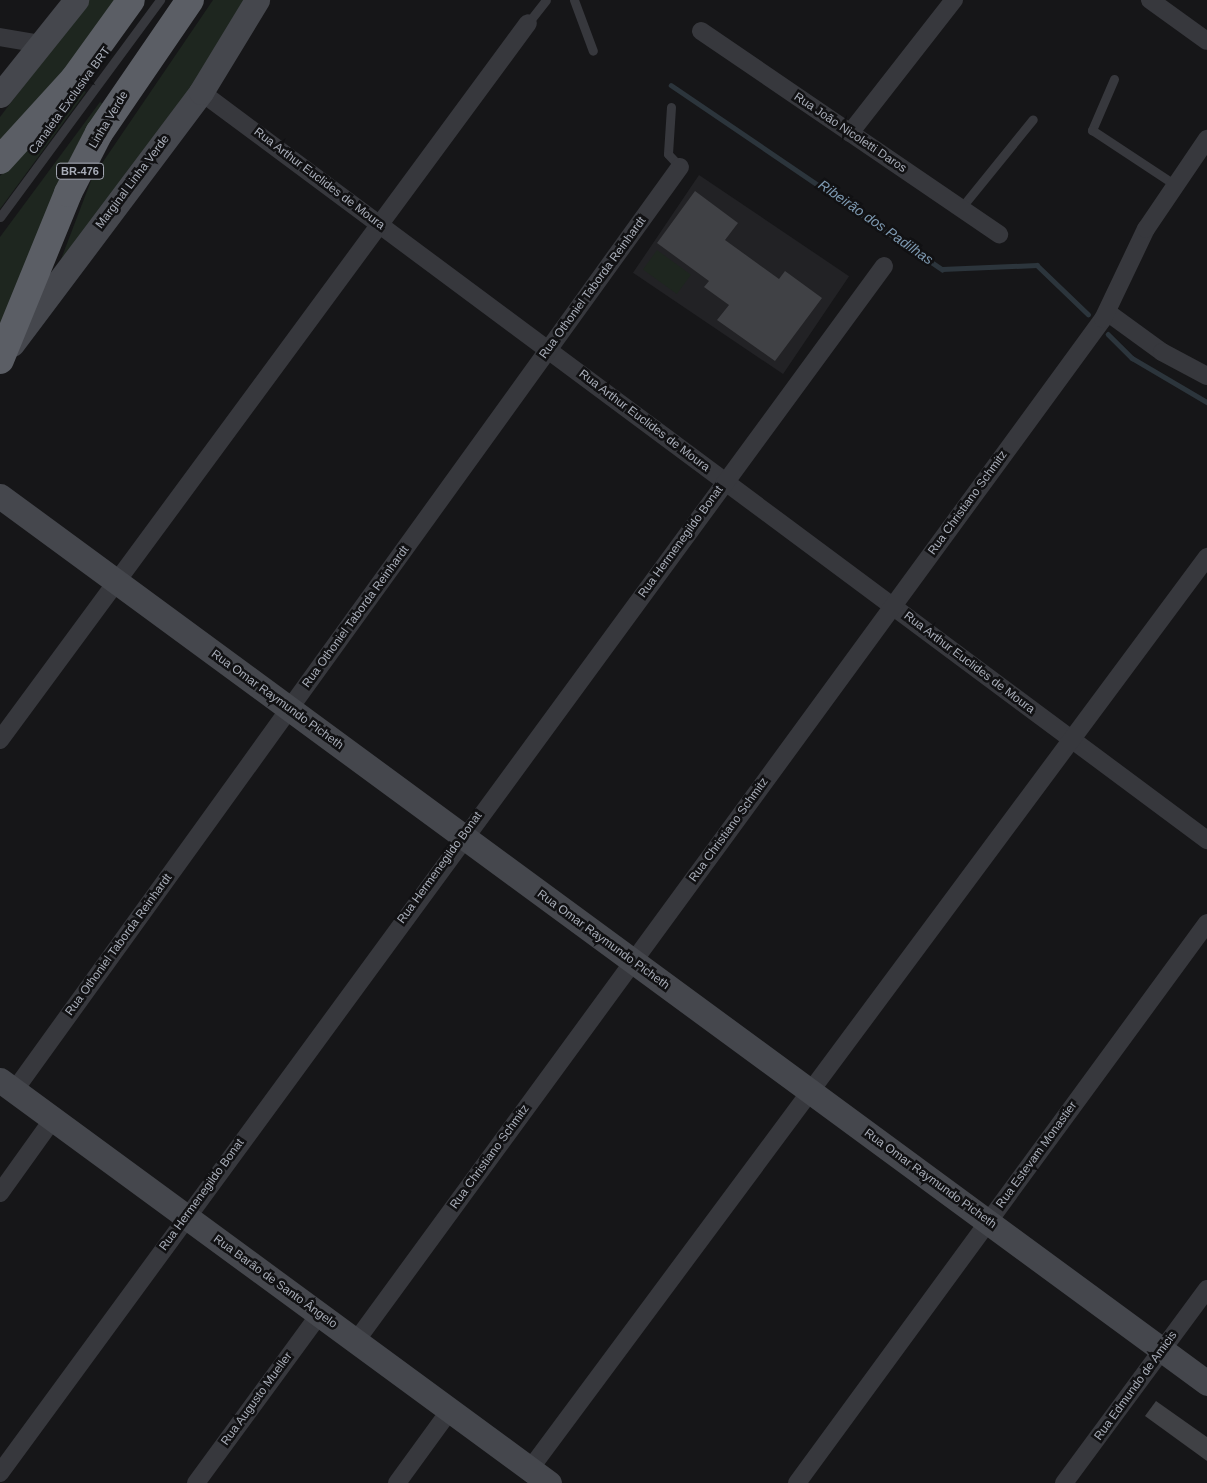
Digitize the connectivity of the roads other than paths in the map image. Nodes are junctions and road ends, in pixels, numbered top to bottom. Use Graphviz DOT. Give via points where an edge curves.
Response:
graph roads {
  1 [pos="76,0"];
  2 [pos="131,0"];
  3 [pos="160,0"];
  4 [pos="190,0"];
  5 [pos="257,0"];
  6 [pos="546,0"];
  7 [pos="574,0"];
  8 [pos="954,0"];
  9 [pos="1150,0"];
  10 [pos="528,23"];
  11 [pos="701,31"];
  12 [pos="0,37"];
  13 [pos="1207,41"];
  14 [pos="41,44"];
  15 [pos="593,51"];
  16 [pos="1114,79"];
  17 [pos="201,92"];
  18 [pos="0,96"];
  19 [pos="671,107"];
  20 [pos="1033,119"];
  21 [pos="850,132"];
  22 [pos="1207,139"];
  23 [pos="0,160"];
  24 [pos="680,168"];
  25 [pos="1174,184"];
  26 [pos="960,208"];
  27 [pos="0,217"];
  28 [pos="379,224"];
  29 [pos="999,234"];
  30 [pos="884,266"];
  31 [pos="1105,316"];
  32 [pos="548,350"];
  33 [pos="1,359"];
  34 [pos="1207,376"];
  35 [pos="725,482"];
  36 [pos="0,496"];
  37 [pos="1207,557"];
  38 [pos="116,582"];
  39 [pos="893,606"];
  40 [pos="289,709"];
  41 [pos="1072,739"];
  42 [pos="0,740"];
  43 [pos="463,837"];
  44 [pos="1207,840"];
  45 [pos="1207,923"];
  46 [pos="633,962"];
  47 [pos="7,1086"];
  48 [pos="810,1092"];
  49 [pos="53,1119"];
  50 [pos="0,1193"];
  51 [pos="186,1217"];
  52 [pos="988,1222"];
  53 [pos="1207,1289"];
  54 [pos="320,1315"];
  55 [pos="356,1341"];
  56 [pos="1163,1350"];
  57 [pos="1207,1383"];
  58 [pos="450,1410"];
  59 [pos="0,1473"];
  60 [pos="540,1476"];
  61 [pos="196,1483"];
  62 [pos="397,1483"];
  63 [pos="797,1483"];
  64 [pos="1064,1483"];
  1 -- 14 [label="main road"];
  2 -- 23 [label="highway" via="74,79"];
  3 -- 27 [label="lane, Canaleta Exclusiva BRT"];
  4 -- 33 [label="highway, Linha Verde / BR-476" via="99,133 68,193"];
  5 -- 17 [label="main road, Marginal Linha Verde"];
  6 -- 10 [label="lane"];
  7 -- 15 [label="lane"];
  8 -- 21 [label="street"];
  9 -- 13 [label="street"];
  10 -- 28 [label="street"];
  11 -- 21 [label="street, Rua João Nicoletti Daros"];
  12 -- 14 [label="street"];
  14 -- 18 [label="main road"];
  16 -- 25 [label="lane" via="1092,130"];
  17 -- 28 [label="street, Rua Arthur Euclides de Moura"];
  17 -- 33 [label="main road, Marginal Linha Verde"];
  19 -- 24 [label="lane" via="668,154"];
  20 -- 26 [label="lane"];
  21 -- 26 [label="street, Rua João Nicoletti Daros"];
  22 -- 25 [label="street, Rua Christiano Schmitz"];
  24 -- 32 [label="street, Rua Othoniel Taborda Reinhardt"];
  25 -- 31 [label="street, Rua Christiano Schmitz" via="1142,237"];
  26 -- 29 [label="street, Rua João Nicoletti Daros"];
  28 -- 32 [label="street, Rua Arthur Euclides de Moura"];
  28 -- 38 [label="street"];
  30 -- 35 [label="street, Rua Hermenegildo Bonat"];
  31 -- 34 [label="street"];
  31 -- 39 [label="street, Rua Christiano Schmitz"];
  32 -- 35 [label="street, Rua Arthur Euclides de Moura"];
  32 -- 40 [label="street, Rua Othoniel Taborda Reinhardt"];
  35 -- 39 [label="street, Rua Arthur Euclides de Moura"];
  35 -- 43 [label="street, Rua Hermenegildo Bonat"];
  36 -- 38 [label="main road, Rua Omar Raymundo Picheth"];
  37 -- 41 [label="street"];
  38 -- 40 [label="main road, Rua Omar Raymundo Picheth"];
  38 -- 42 [label="street"];
  39 -- 41 [label="street, Rua Arthur Euclides de Moura"];
  39 -- 46 [label="street, Rua Christiano Schmitz"];
  40 -- 43 [label="main road, Rua Omar Raymundo Picheth"];
  40 -- 47 [label="street, Rua Othoniel Taborda Reinhardt"];
  41 -- 44 [label="street, Rua Arthur Euclides de Moura"];
  41 -- 48 [label="street"];
  43 -- 46 [label="main road, Rua Omar Raymundo Picheth"];
  43 -- 51 [label="street, Rua Hermenegildo Bonat"];
  45 -- 52 [label="street, Rua Estevam Monastier"];
  46 -- 48 [label="main road, Rua Omar Raymundo Picheth"];
  46 -- 55 [label="street, Rua Christiano Schmitz"];
  47 -- 49 [label="main road, Rua Barão de Santo Ângelo"];
  48 -- 52 [label="main road, Rua Omar Raymundo Picheth"];
  48 -- 60 [label="street"];
  49 -- 50 [label="street"];
  49 -- 51 [label="main road, Rua Barão de Santo Ângelo"];
  51 -- 54 [label="main road, Rua Barão de Santo Ângelo"];
  51 -- 59 [label="street, Rua Hermenegildo Bonat"];
  52 -- 56 [label="main road, Rua Omar Raymundo Picheth"];
  52 -- 63 [label="street, Rua Estevam Monastier"];
  53 -- 56 [label="street, Rua Edmundo de Amicis"];
  54 -- 55 [label="main road, Rua Barão de Santo Ângelo"];
  54 -- 61 [label="street, Rua Augusto Mueller"];
  55 -- 58 [label="main road, Rua Barão de Santo Ângelo"];
  56 -- 57 [label="main road, Rua Omar Raymundo Picheth"];
  56 -- 64 [label="street, Rua Edmundo de Amicis"];
  58 -- 60 [label="main road, Rua Barão de Santo Ângelo"];
  58 -- 62 [label="street"];
}
